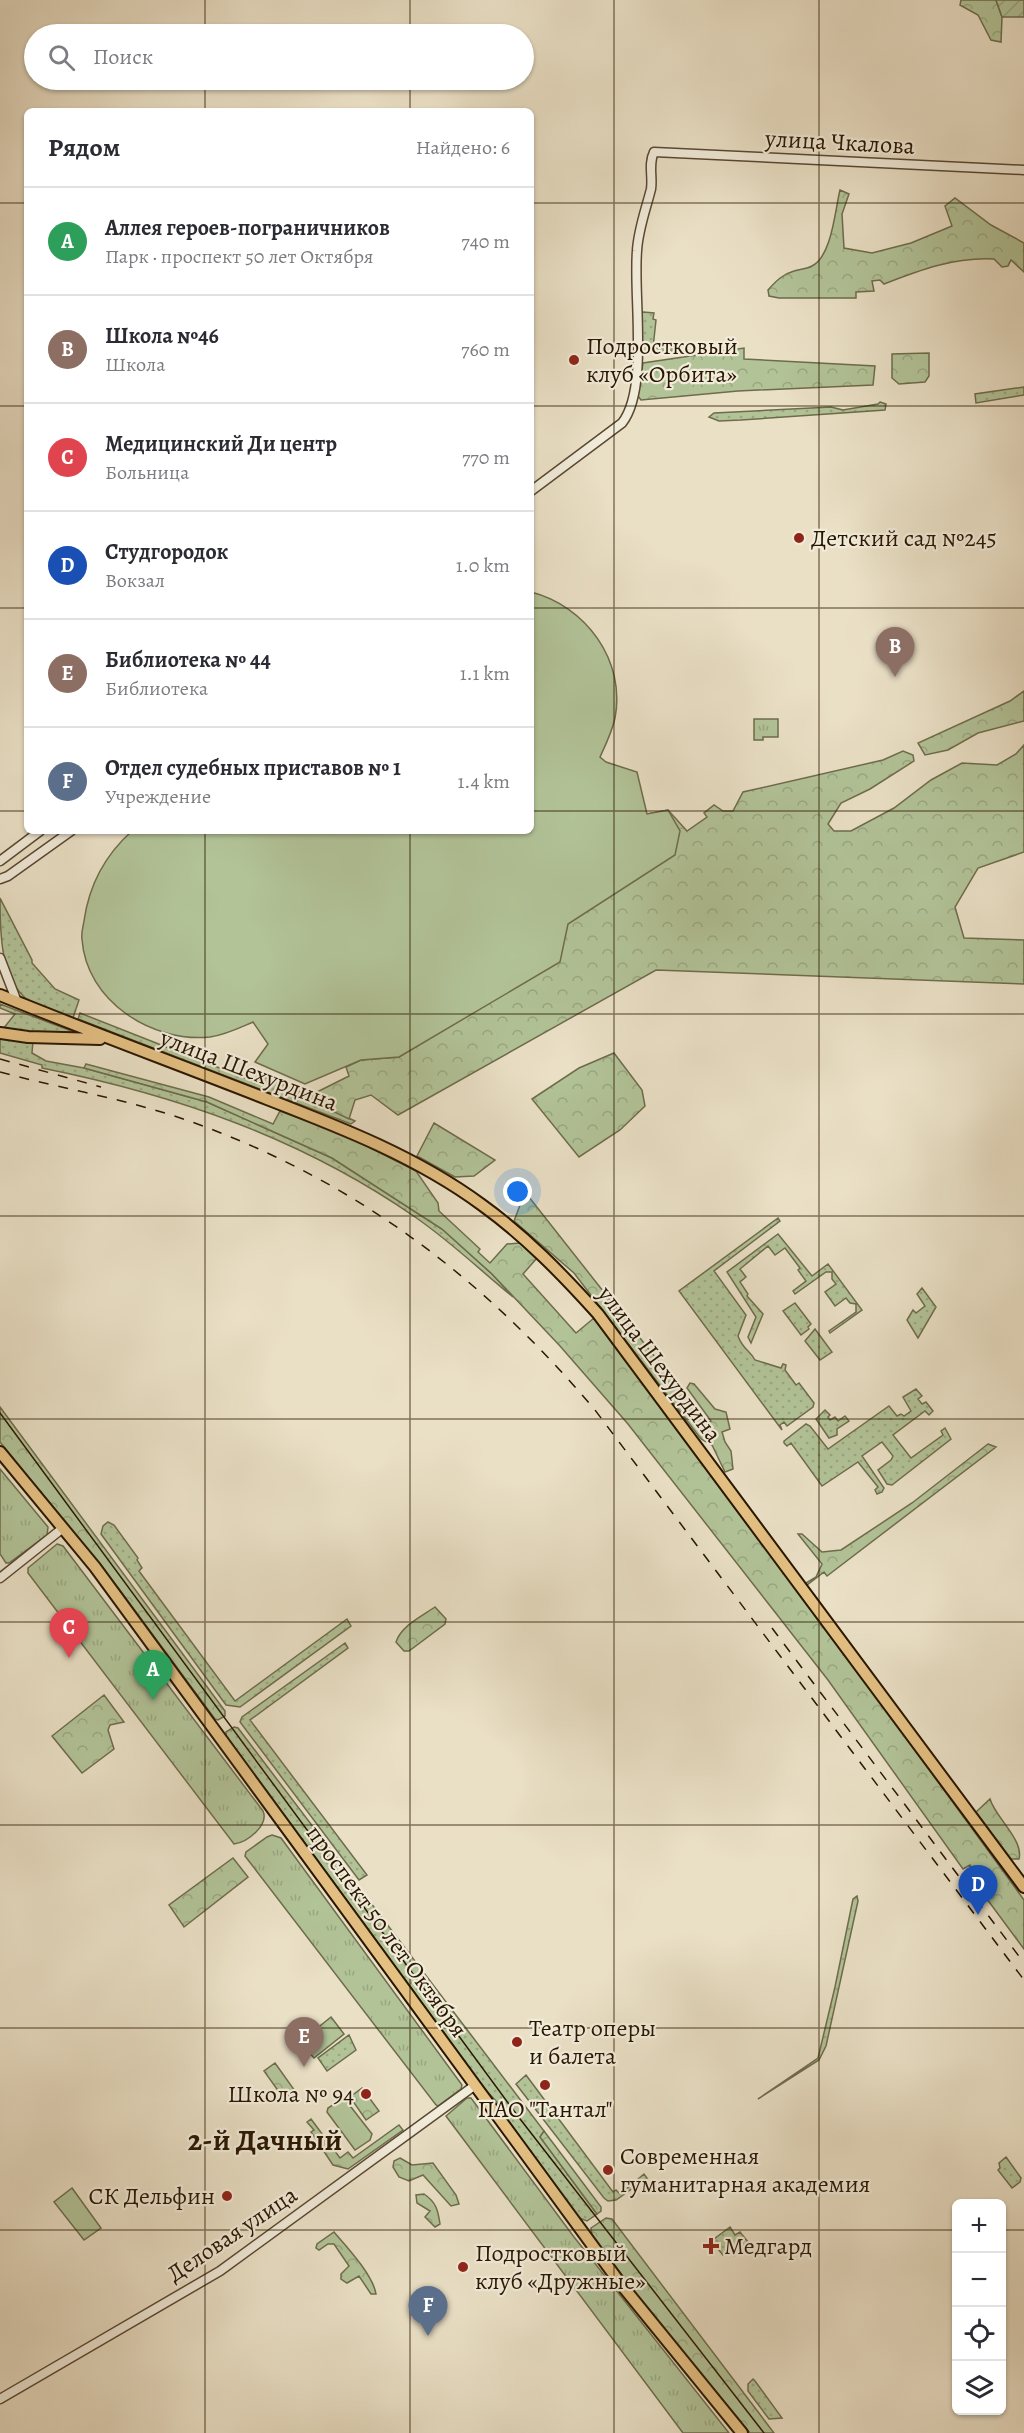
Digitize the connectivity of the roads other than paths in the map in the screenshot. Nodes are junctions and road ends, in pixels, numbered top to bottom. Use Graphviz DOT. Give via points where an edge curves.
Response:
graph roads {
  1 [pos="1024,170"];
  2 [pos="534,489"];
  3 [pos="36,834"];
  4 [pos="67,834"];
  5 [pos="0,861"];
  6 [pos="4,878"];
  7 [pos="0,957"];
  8 [pos="0,995"];
  9 [pos="17,1002"];
  10 [pos="70,1022"];
  11 [pos="0,1033"];
  12 [pos="70,1038"];
  13 [pos="118,1042"];
  14 [pos="0,1452"];
  15 [pos="63,1528"];
  16 [pos="0,1578"];
  17 [pos="1024,1887"];
  18 [pos="474,2086"];
  19 [pos="0,2399"];
  20 [pos="742,2433"];
  1 -- 2 [label="street, улица Чкалова" via="654,152 651,187 639,236 638,358 630,413"];
  3 -- 5 [label="street"];
  4 -- 6 [label="street"];
  7 -- 9 [label="street"];
  8 -- 9 [label="main road, улица Шехурдина"];
  9 -- 10 [label="main road, улица Шехурдина"];
  10 -- 12 [label="main road" via="76,1030"];
  10 -- 13 [label="main road, улица Шехурдина"];
  11 -- 12 [label="main road, улица Шехурдина"];
  12 -- 13 [label="main road, улица Шехурдина"];
  13 -- 17 [label="main road, улица Шехурдина" via="386,1147 481,1203 540,1253 598,1314"];
  14 -- 15 [label="main road, проспект 50 лет Октября"];
  15 -- 16 [label="street"];
  15 -- 18 [label="main road, проспект 50 лет Октября"];
  18 -- 19 [label="street, Деловая улица" via="220,2271"];
  18 -- 20 [label="main road, проспект 50 лет Октября" via="620,2283"];
}
